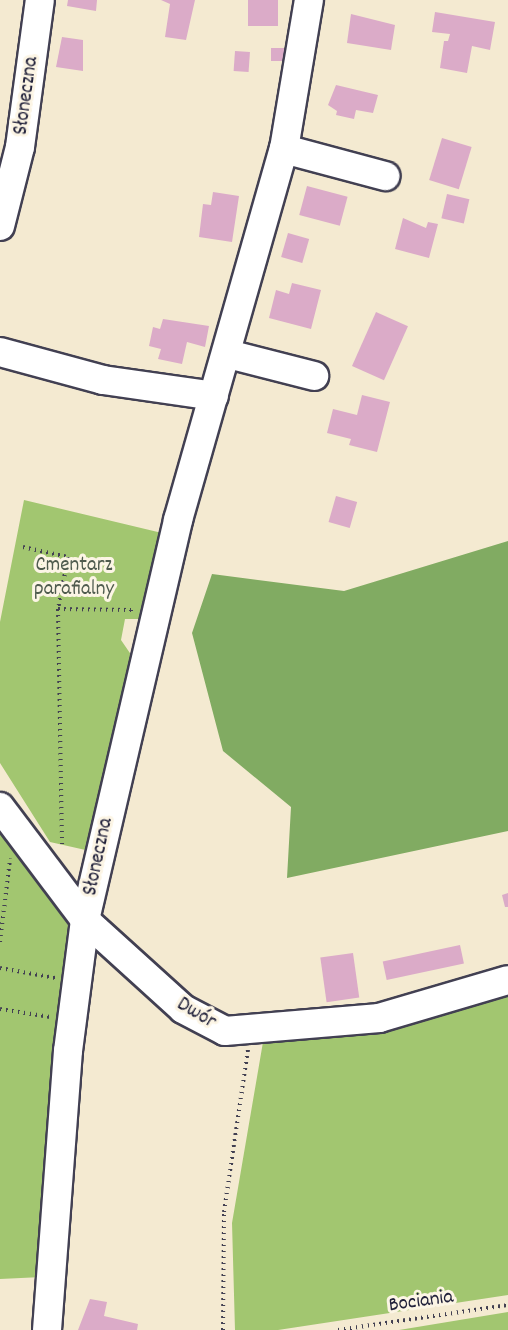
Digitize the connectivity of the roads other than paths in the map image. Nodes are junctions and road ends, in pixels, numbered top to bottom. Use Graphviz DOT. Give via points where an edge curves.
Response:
graph roads {
  1 [pos="40,0"];
  2 [pos="309,0"];
  3 [pos="284,149"];
  4 [pos="385,176"];
  5 [pos="0,226"];
  6 [pos="0,352"];
  7 [pos="228,354"];
  8 [pos="314,376"];
  9 [pos="214,396"];
  10 [pos="0,807"];
  11 [pos="85,920"];
  12 [pos="508,980"];
  13 [pos="46,1330"];
  1 -- 5 [label="street, Słoneczna" via="20,147"];
  2 -- 3 [label="street, Słoneczna"];
  3 -- 4 [label="street"];
  3 -- 7 [label="street, Słoneczna"];
  6 -- 9 [label="street" via="103,380"];
  7 -- 8 [label="street"];
  7 -- 9 [label="street, Słoneczna"];
  9 -- 11 [label="street, Słoneczna" via="178,520"];
  10 -- 11 [label="street, Dwór"];
  11 -- 12 [label="street, Dwór" via="183,1009 225,1031 251,1032 379,1018"];
  11 -- 13 [label="street, Słoneczna" via="68,1051"];
}
